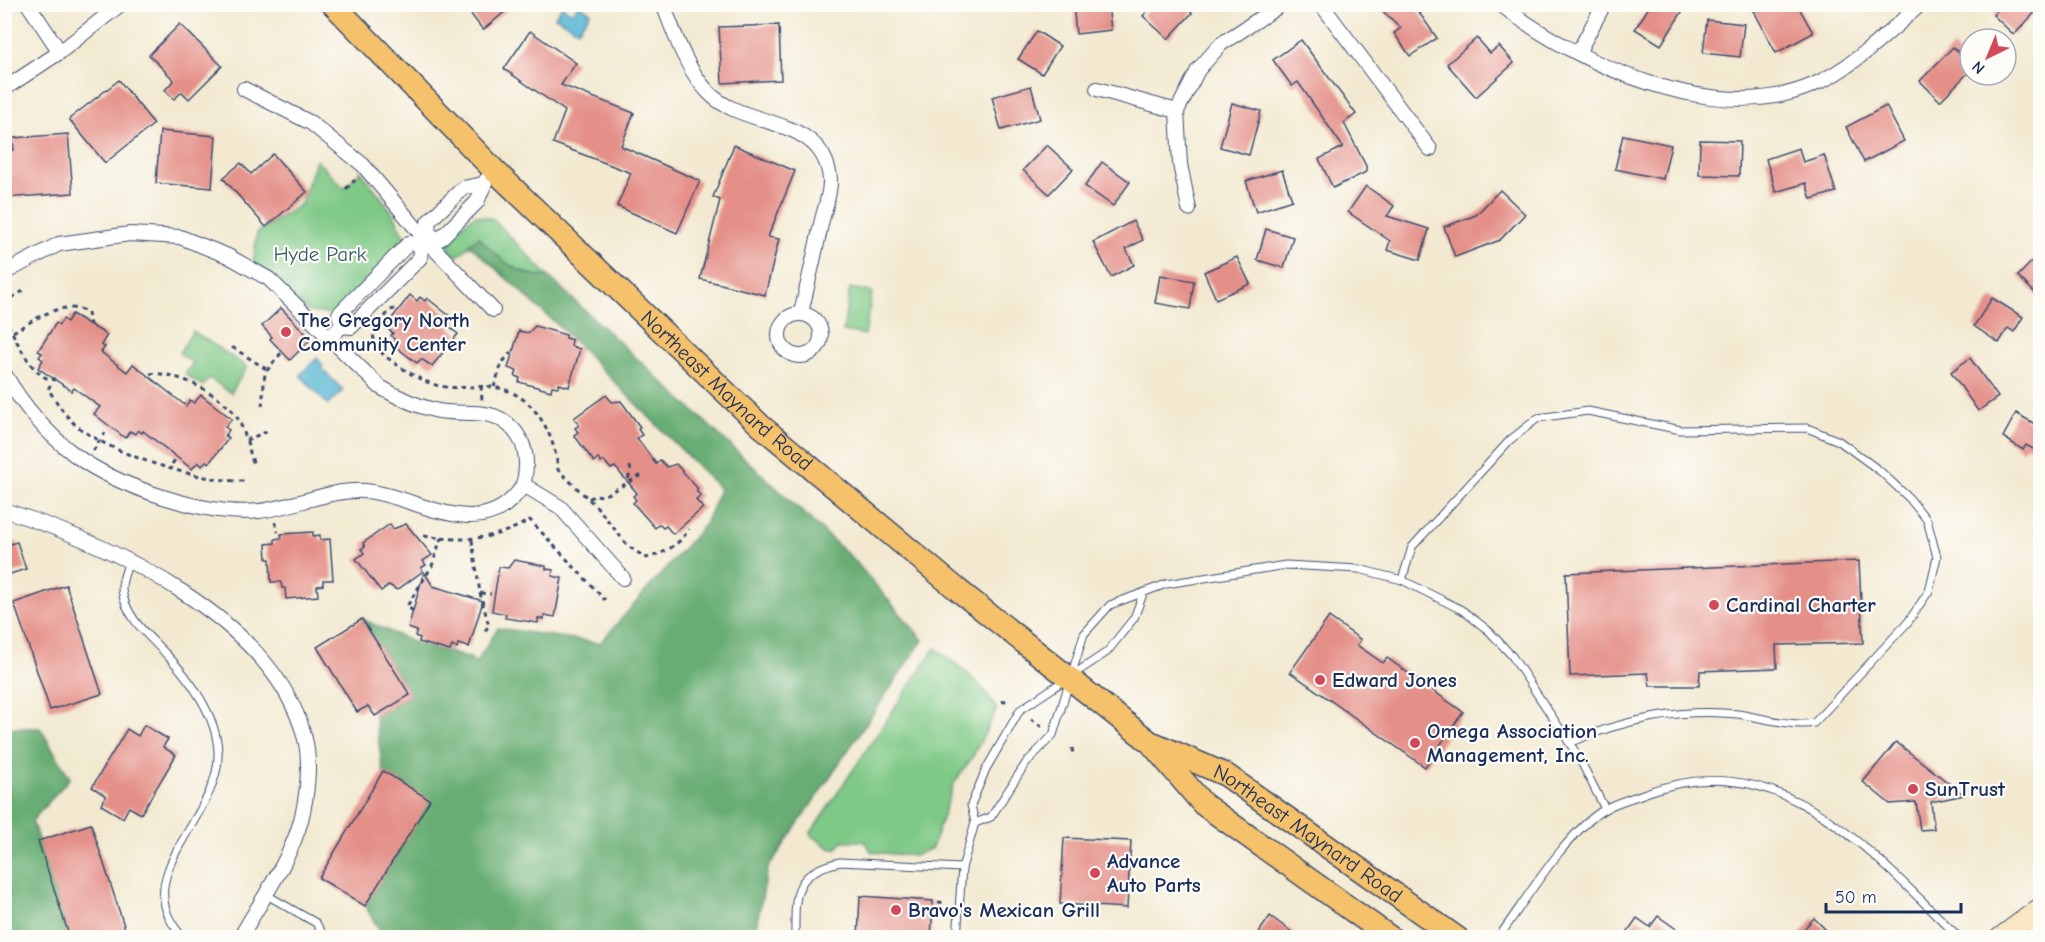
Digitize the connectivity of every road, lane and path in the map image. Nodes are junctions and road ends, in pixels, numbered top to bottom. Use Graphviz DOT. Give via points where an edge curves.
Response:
graph roads {
  1 [pos="28,4"];
  2 [pos="120,4"];
  3 [pos="333,4"];
  4 [pos="663,4"];
  5 [pos="1282,4"];
  6 [pos="1321,4"];
  7 [pos="1500,4"];
  8 [pos="1604,4"];
  9 [pos="1921,4"];
  10 [pos="60,52"];
  11 [pos="1578,53"];
  12 [pos="4,89"];
  13 [pos="244,89"];
  14 [pos="1097,89"];
  15 [pos="1177,111"];
  16 [pos="1430,149"];
  17 [pos="489,177"];
  18 [pos="1189,208"];
  19 [pos="425,239"];
  20 [pos="4,273"];
  21 [pos="25,290"];
  22 [pos="4,302"];
  23 [pos="493,310"];
  24 [pos="801,313"];
  25 [pos="4,317"];
  26 [pos="90,325"];
  27 [pos="337,330"];
  28 [pos="13,332"];
  29 [pos="232,347"];
  30 [pos="282,352"];
  31 [pos="511,352"];
  32 [pos="266,369"];
  33 [pos="4,374"];
  34 [pos="150,374"];
  35 [pos="495,387"];
  36 [pos="220,400"];
  37 [pos="216,404"];
  38 [pos="262,406"];
  39 [pos="271,430"];
  40 [pos="246,440"];
  41 [pos="253,463"];
  42 [pos="629,463"];
  43 [pos="644,474"];
  44 [pos="628,480"];
  45 [pos="248,481"];
  46 [pos="524,485"];
  47 [pos="590,500"];
  48 [pos="4,510"];
  49 [pos="424,536"];
  50 [pos="441,538"];
  51 [pos="472,540"];
  52 [pos="129,560"];
  53 [pos="623,578"];
  54 [pos="1402,580"];
  55 [pos="480,592"];
  56 [pos="491,594"];
  57 [pos="1143,594"];
  58 [pos="605,600"];
  59 [pos="413,611"];
  60 [pos="482,634"];
  61 [pos="1068,680"];
  62 [pos="1006,700"];
  63 [pos="1002,702"];
  64 [pos="1031,719"];
  65 [pos="1042,727"];
  66 [pos="1151,743"];
  67 [pos="1570,743"];
  68 [pos="1072,748"];
  69 [pos="1073,755"];
  70 [pos="1605,809"];
  71 [pos="975,824"];
  72 [pos="962,868"];
  73 [pos="264,894"];
  74 [pos="938,902"];
  75 [pos="949,903"];
  76 [pos="2040,908"];
  77 [pos="2040,926"];
  78 [pos="184,938"];
  79 [pos="240,938"];
  80 [pos="325,938"];
  81 [pos="795,938"];
  82 [pos="957,938"];
  83 [pos="1390,938"];
  84 [pos="1457,938"];
  85 [pos="1498,938"];
  86 [pos="1960,938"];
  87 [pos="2000,938"];
  88 [pos="2035,938"];
  1 -- 10 [label="street"];
  2 -- 10 [label="street"];
  3 -- 17 [label="main road, Northeast Maynard Road"];
  4 -- 24 [label="street" via="686,59 711,95 726,105 798,132 816,145 826,162 830,180 827,199"];
  5 -- 15 [label="street" via="1221,44 1198,70"];
  6 -- 16 [label="street"];
  7 -- 11 [label="street"];
  8 -- 11 [label="street"];
  9 -- 11 [label="street" via="1826,78 1773,97 1706,99 1645,81"];
  10 -- 12 [label="street"];
  13 -- 19 [label="street" via="311,123 340,145 363,165"];
  14 -- 15 [label="street"];
  15 -- 18 [label="street" via="1180,164"];
  17 -- 19 [label="street" via="463,188 428,222"];
  17 -- 19 [label="street" via="477,202 440,239"];
  17 -- 61 [label="main road, Northeast Maynard Road" via="761,426"];
  19 -- 23 [label="street"];
  19 -- 27 [label="street" via="420,258 351,327"];
  20 -- 27 [label="street" via="59,244 130,234 180,237 228,256 269,279"];
  21 -- 22 [label="path"];
  25 -- 28 [label="path"];
  26 -- 28 [label="path" via="88,313 65,307"];
  27 -- 46 [label="street" via="366,375 402,400 436,411 493,414 509,424 520,437 528,459"];
  28 -- 45 [label="path" via="36,372 54,380 48,390 77,426 180,472 210,479"];
  29 -- 32 [label="path"];
  30 -- 32 [label="path"];
  31 -- 35 [label="path" via="502,363"];
  32 -- 38 [label="path"];
  33 -- 46 [label="street" via="39,421 75,456 150,492 209,509 257,511 365,491 429,509 481,514 503,507"];
  34 -- 36 [label="path" via="160,372 177,378"];
  36 -- 37 [label="path"];
  36 -- 40 [label="path" via="237,417"];
  39 -- 40 [label="path"];
  40 -- 41 [label="path"];
  42 -- 44 [label="path"];
  43 -- 44 [label="path"];
  44 -- 47 [label="path"];
  46 -- 53 [label="street" via="560,507"];
  48 -- 52 [label="street" via="80,536"];
  49 -- 50 [label="path"];
  50 -- 51 [label="path"];
  50 -- 59 [label="path" via="432,566 408,606"];
  51 -- 55 [label="path"];
  51 -- 58 [label="path" via="500,535 530,520"];
  52 -- 73 [label="street" via="203,606 240,638 273,674 300,724 307,763 301,821"];
  52 -- 78 [label="lane" via="121,588 132,618 182,671 203,703 218,750 214,786 171,860 164,883 169,923"];
  54 -- 57 [label="lane" via="1359,569 1286,565 1166,584"];
  54 -- 67 [label="lane" via="1462,610 1496,638"];
  54 -- 67 [label="lane" via="1412,547 1510,440 1538,418 1588,411 1681,430 1807,428 1839,441 1880,471 1927,520 1937,557 1929,591 1908,622 1814,723 1681,712 1607,729"];
  55 -- 56 [label="path"];
  55 -- 60 [label="path" via="489,626"];
  57 -- 61 [label="lane" via="1134,618 1107,652"];
  57 -- 61 [label="lane" via="1110,605 1084,634"];
  61 -- 66 [label="main road, Northeast Maynard Road"];
  61 -- 71 [label="lane" via="1053,735 1026,763 991,817"];
  61 -- 71 [label="lane" via="1020,710 986,769 971,806"];
  62 -- 63 [label="path"];
  64 -- 65 [label="path"];
  66 -- 83 [label="main road, Northeast Maynard Road" via="1203,804"];
  66 -- 84 [label="main road, Northeast Maynard Road" via="1226,775"];
  67 -- 70 [label="lane"];
  68 -- 69 [label="path"];
  70 -- 85 [label="lane" via="1571,838"];
  70 -- 86 [label="lane" via="1662,787 1725,780 1796,799 1866,848"];
  71 -- 72 [label="lane"];
  72 -- 81 [label="lane" via="840,862 822,866 808,875 795,894"];
  72 -- 82 [label="lane"];
  73 -- 79 [label="street"];
  73 -- 80 [label="lane" via="315,923"];
  74 -- 75 [label="path"];
  76 -- 87 [label="main road"];
  77 -- 88 [label="main road"];
}
